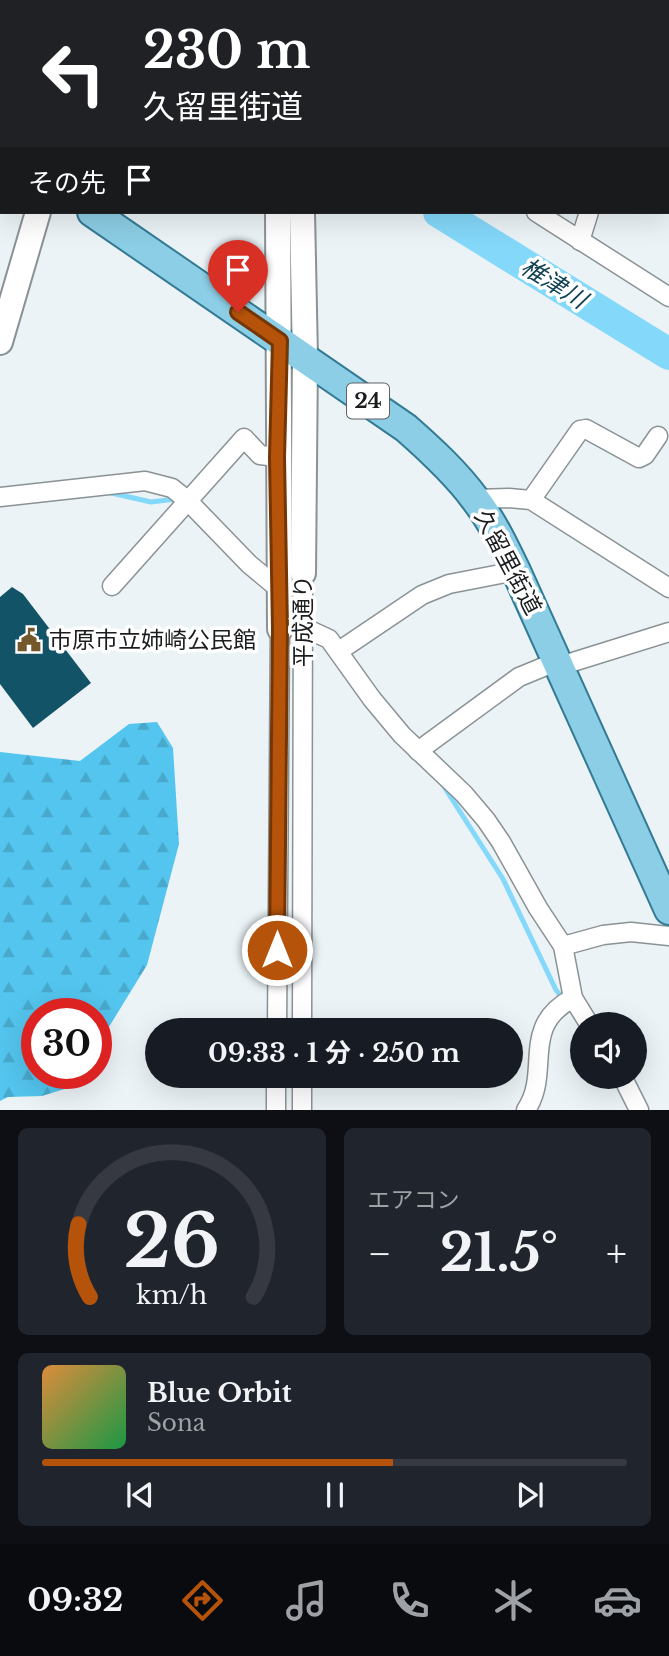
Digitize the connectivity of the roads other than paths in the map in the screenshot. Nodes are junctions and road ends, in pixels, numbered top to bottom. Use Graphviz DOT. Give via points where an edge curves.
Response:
graph roads {
  1 [pos="37,214"];
  2 [pos="95,214"];
  3 [pos="278,214"];
  4 [pos="302,214"];
  5 [pos="539,214"];
  6 [pos="588,214"];
  7 [pos="580,241"];
  8 [pos="669,297"];
  9 [pos="280,341"];
  10 [pos="0,342"];
  11 [pos="304,358"];
  12 [pos="658,436"];
  13 [pos="277,457"];
  14 [pos="0,498"];
  15 [pos="475,499"];
  16 [pos="187,500"];
  17 [pos="531,500"];
  18 [pos="516,570"];
  19 [pos="303,573"];
  20 [pos="111,586"];
  21 [pos="669,588"];
  22 [pos="279,589"];
  23 [pos="291,628"];
  24 [pos="669,632"];
  25 [pos="339,651"];
  26 [pos="559,664"];
  27 [pos="418,751"];
  28 [pos="667,900"];
  29 [pos="669,936"];
  30 [pos="563,946"];
  31 [pos="573,998"];
  32 [pos="582,1012"];
  33 [pos="276,1018"];
  34 [pos="302,1018"];
  35 [pos="276,1088"];
  36 [pos="302,1088"];
  37 [pos="628,1089"];
  38 [pos="276,1110"];
  39 [pos="302,1110"];
  40 [pos="526,1110"];
  41 [pos="639,1110"];
  1 -- 10 [label="street"];
  2 -- 9 [label="main road, 久留里街道 / 24"];
  3 -- 9 [label="street, 平成通り"];
  4 -- 11 [label="street, 平成通り"];
  5 -- 7 [label="street"];
  6 -- 7 [label="street"];
  7 -- 8 [label="street"];
  9 -- 11 [label="main road, 久留里街道 / 24"];
  9 -- 13 [label="street, 平成通り"];
  11 -- 15 [label="main road, 久留里街道 / 24" via="407,428"];
  11 -- 19 [label="street, 平成通り"];
  12 -- 17 [label="street" via="639,458 580,430"];
  13 -- 16 [label="street" via="260,455 244,438"];
  13 -- 22 [label="street, 平成通り"];
  14 -- 16 [label="street" via="145,481 172,488"];
  15 -- 17 [label="street"];
  15 -- 18 [label="main road, 久留里街道 / 24"];
  16 -- 20 [label="street"];
  16 -- 22 [label="street"];
  17 -- 21 [label="street"];
  18 -- 25 [label="street" via="449,584 422,595"];
  18 -- 26 [label="main road, 久留里街道 / 24"];
  19 -- 23 [label="street, 平成通り"];
  22 -- 23 [label="street, 平成通り"];
  23 -- 25 [label="street" via="329,639"];
  23 -- 33 [label="street, 平成通り"];
  23 -- 34 [label="street, 平成通り"];
  24 -- 26 [label="street"];
  25 -- 27 [label="street" via="372,699"];
  26 -- 27 [label="street" via="519,677"];
  26 -- 28 [label="main road, 久留里街道 / 24"];
  27 -- 30 [label="street" via="486,820"];
  29 -- 30 [label="street" via="631,932"];
  30 -- 31 [label="street"];
  31 -- 32 [label="street"];
  31 -- 40 [label="street" via="545,1023 535,1089"];
  35 -- 38 [label="street"];
  36 -- 39 [label="street"];
  37 -- 41 [label="street"];
}
